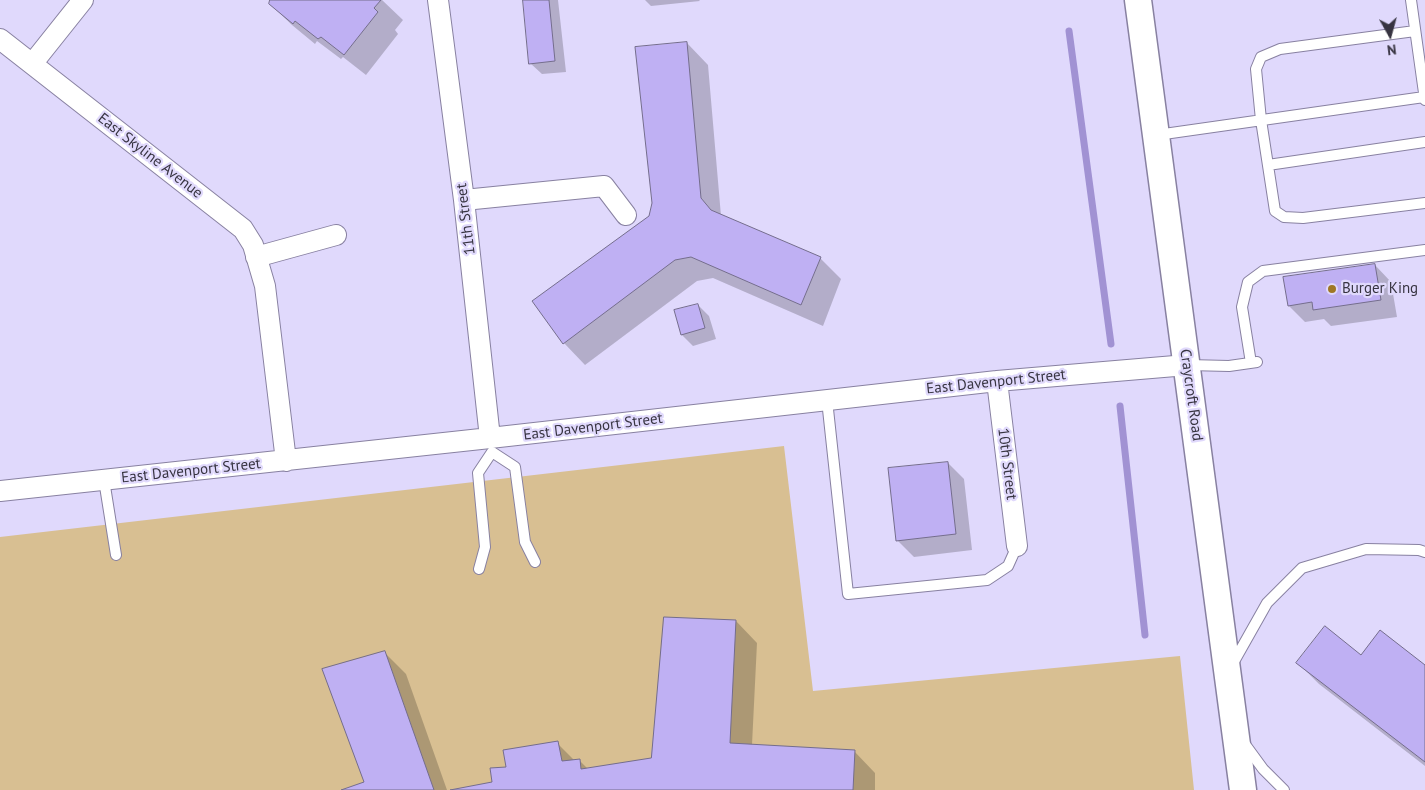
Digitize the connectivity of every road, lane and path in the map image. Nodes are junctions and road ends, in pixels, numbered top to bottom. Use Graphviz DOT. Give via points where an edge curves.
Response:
graph roads {
  1 [pos="83,0"];
  2 [pos="438,0"];
  3 [pos="1138,0"];
  4 [pos="1411,0"];
  5 [pos="1415,31"];
  6 [pos="0,39"];
  7 [pos="32,64"];
  8 [pos="1425,99"];
  9 [pos="1261,120"];
  10 [pos="1156,135"];
  11 [pos="1425,142"];
  12 [pos="1268,165"];
  13 [pos="464,200"];
  14 [pos="1425,202"];
  15 [pos="626,215"];
  16 [pos="336,235"];
  17 [pos="1425,250"];
  18 [pos="256,257"];
  19 [pos="1187,365"];
  20 [pos="997,381"];
  21 [pos="827,400"];
  22 [pos="491,445"];
  23 [pos="286,461"];
  24 [pos="104,480"];
  25 [pos="0,491"];
  26 [pos="1018,546"];
  27 [pos="1425,552"];
  28 [pos="116,555"];
  29 [pos="535,562"];
  30 [pos="479,569"];
  31 [pos="1228,672"];
  32 [pos="1235,729"];
  33 [pos="1243,790"];
  34 [pos="1284,790"];
  1 -- 7 [label="street"];
  2 -- 13 [label="street, 11th Street"];
  3 -- 10 [label="street, Craycroft Road"];
  4 -- 5 [label="lane"];
  5 -- 8 [label="lane"];
  5 -- 9 [label="lane" via="1280,49 1261,57 1256,68"];
  6 -- 7 [label="street, East Skyline Avenue"];
  7 -- 18 [label="street, East Skyline Avenue" via="243,229 253,244"];
  8 -- 9 [label="lane"];
  9 -- 10 [label="lane"];
  9 -- 12 [label="lane"];
  10 -- 19 [label="street, Craycroft Road"];
  11 -- 12 [label="lane"];
  12 -- 14 [label="lane" via="1275,211 1284,216 1303,218"];
  13 -- 15 [label="street" via="604,186"];
  13 -- 22 [label="street, 11th Street"];
  16 -- 18 [label="street"];
  17 -- 19 [label="lane" via="1263,271 1248,282 1242,307 1254,363"];
  18 -- 23 [label="street, East Skyline Avenue" via="265,286"];
  19 -- 20 [label="street, East Davenport Street"];
  19 -- 31 [label="street, Craycroft Road"];
  20 -- 21 [label="street, East Davenport Street"];
  20 -- 26 [label="street, 10th Street"];
  21 -- 22 [label="street, East Davenport Street"];
  21 -- 26 [label="lane" via="848,594 987,580 1008,566"];
  22 -- 23 [label="street, East Davenport Street"];
  22 -- 29 [label="lane" via="515,467 525,542"];
  22 -- 30 [label="lane" via="478,473 485,547"];
  23 -- 24 [label="street, East Davenport Street"];
  24 -- 25 [label="street, East Davenport Street"];
  24 -- 28 [label="lane"];
  27 -- 31 [label="lane" via="1366,549 1302,568 1267,603"];
  31 -- 32 [label="street, Craycroft Road"];
  32 -- 33 [label="street, Craycroft Road"];
  32 -- 34 [label="lane" via="1263,769"];
}
